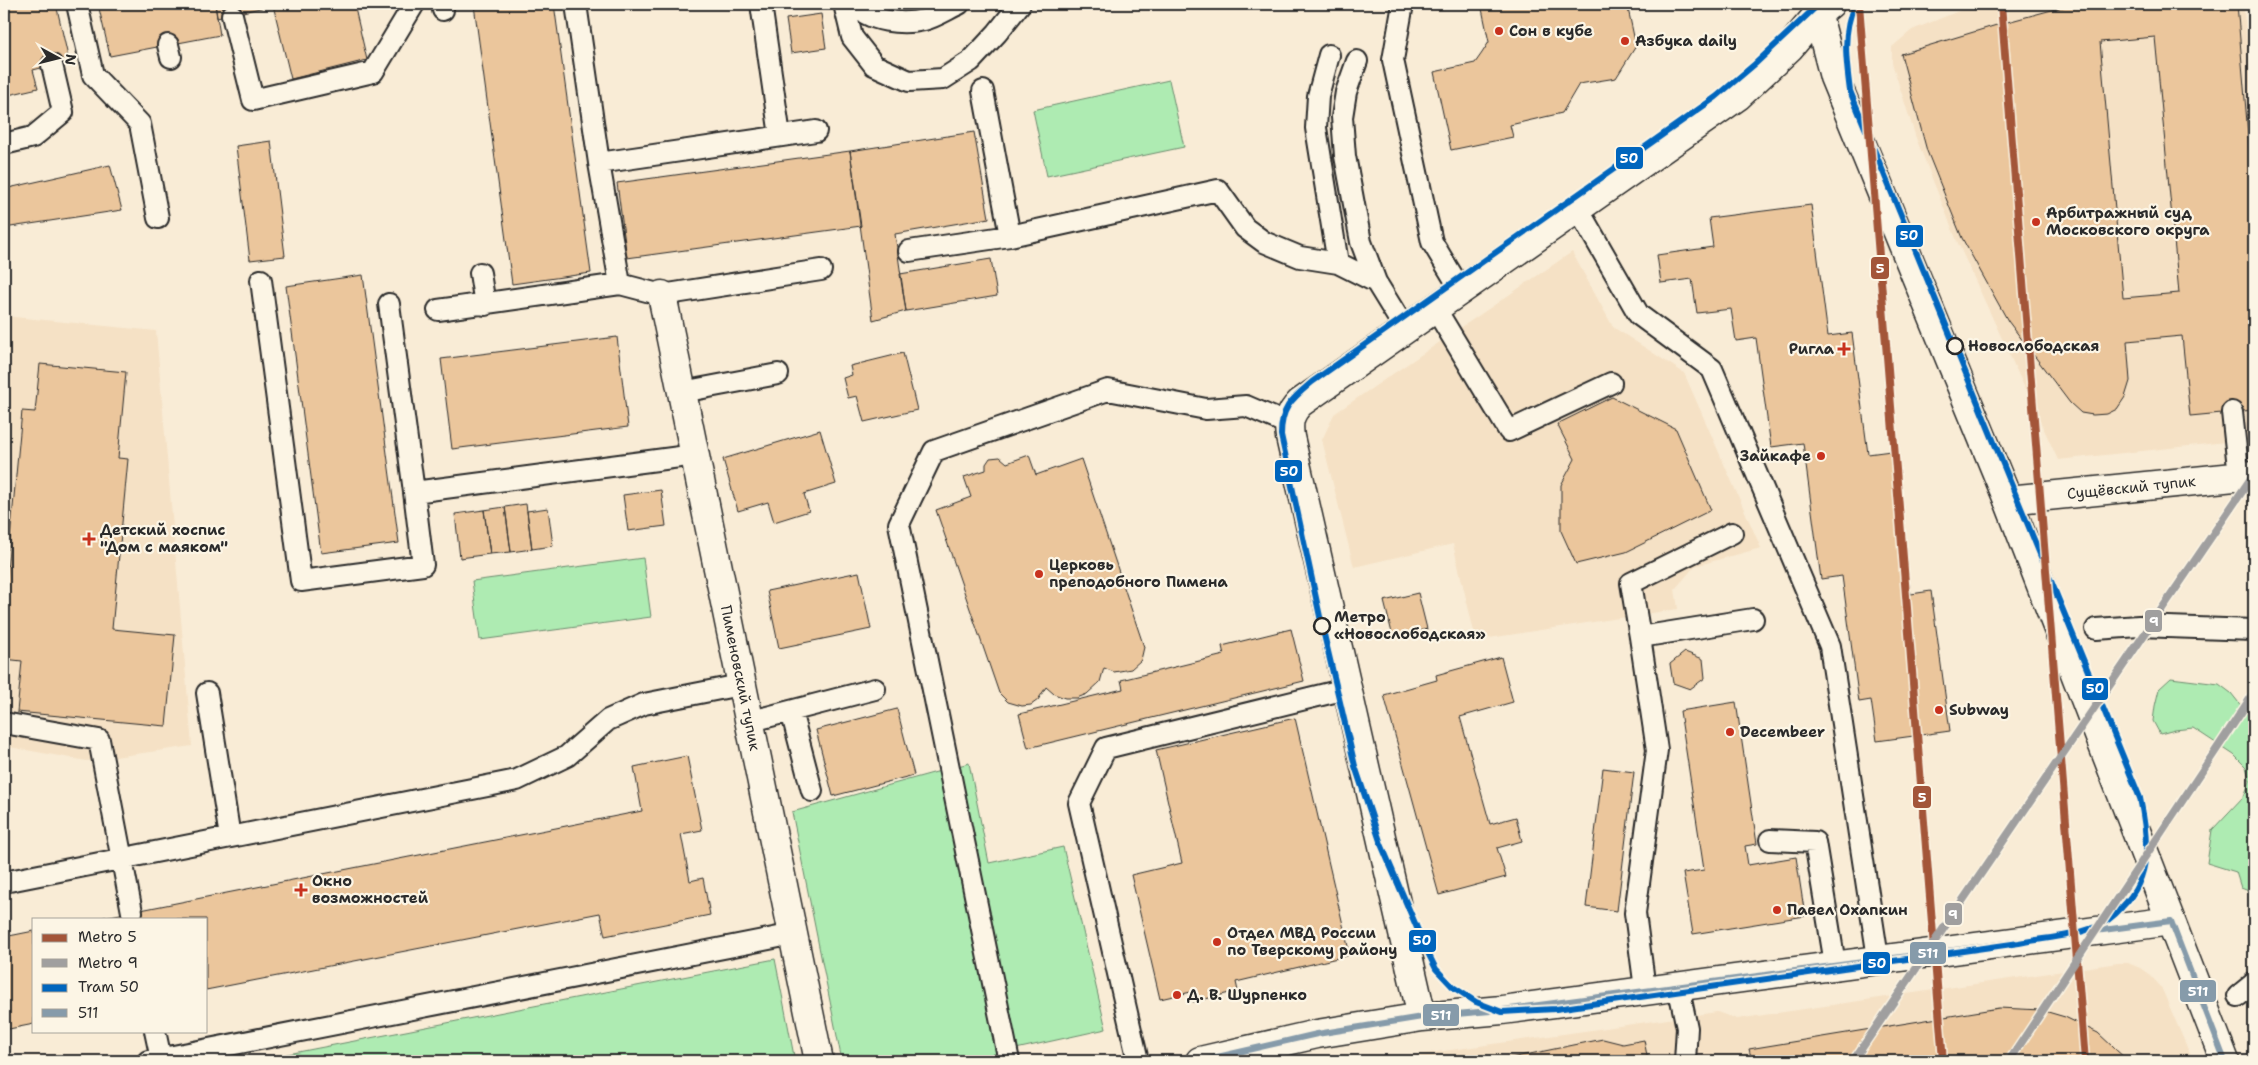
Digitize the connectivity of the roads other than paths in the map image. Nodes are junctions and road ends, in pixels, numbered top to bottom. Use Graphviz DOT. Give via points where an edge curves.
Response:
graph roads {
  1 [pos="76,4"];
  2 [pos="414,4"];
  3 [pos="576,4"];
  4 [pos="761,4"];
  5 [pos="844,4"];
  6 [pos="854,4"];
  7 [pos="960,4"];
  8 [pos="1020,4"];
  9 [pos="1403,4"];
  10 [pos="1821,7"];
  11 [pos="232,15"];
  12 [pos="1329,55"];
  13 [pos="1357,62"];
  14 [pos="52,65"];
  15 [pos="983,91"];
  16 [pos="816,131"];
  17 [pos="780,136"];
  18 [pos="4,144"];
  19 [pos="599,163"];
  20 [pos="1578,209"];
  21 [pos="158,218"];
  22 [pos="1010,236"];
  23 [pos="909,252"];
  24 [pos="1338,263"];
  25 [pos="821,270"];
  26 [pos="480,273"];
  27 [pos="261,280"];
  28 [pos="1376,282"];
  29 [pos="620,284"];
  30 [pos="1460,290"];
  31 [pos="662,295"];
  32 [pos="389,304"];
  33 [pos="484,305"];
  34 [pos="1435,308"];
  35 [pos="438,310"];
  36 [pos="1405,329"];
  37 [pos="778,374"];
  38 [pos="1611,383"];
  39 [pos="682,392"];
  40 [pos="2232,412"];
  41 [pos="1288,424"];
  42 [pos="695,455"];
  43 [pos="2247,476"];
  44 [pos="414,492"];
  45 [pos="2008,500"];
  46 [pos="1732,534"];
  47 [pos="1753,619"];
  48 [pos="2096,629"];
  49 [pos="2254,630"];
  50 [pos="1640,637"];
  51 [pos="740,685"];
  52 [pos="875,689"];
  53 [pos="1346,689"];
  54 [pos="207,693"];
  55 [pos="791,711"];
  56 [pos="748,722"];
  57 [pos="4,723"];
  58 [pos="812,791"];
  59 [pos="230,837"];
  60 [pos="1770,840"];
  61 [pos="122,858"];
  62 [pos="4,882"];
  63 [pos="132,912"];
  64 [pos="2171,921"];
  65 [pos="794,934"];
  66 [pos="1878,958"];
  67 [pos="1835,964"];
  68 [pos="2254,983"];
  69 [pos="1678,985"];
  70 [pos="1646,989"];
  71 [pos="2238,996"];
  72 [pos="1422,1018"];
  73 [pos="156,1032"];
  74 [pos="1251,1055"];
  75 [pos="155,1060"];
  76 [pos="818,1061"];
  77 [pos="1009,1061"];
  78 [pos="1138,1061"];
  79 [pos="1200,1061"];
  80 [pos="1684,1061"];
  81 [pos="2225,1061"];
  1 -- 21 [label="lane" via="93,75 140,124"];
  2 -- 11 [label="lane" via="373,72 253,100"];
  3 -- 19 [label="lane"];
  4 -- 17 [label="lane"];
  5 -- 8 [label="lane" via="852,37 874,65 908,81 943,80 971,62"];
  6 -- 7 [label="lane" via="878,20 905,22 924,20"];
  9 -- 30 [label="lane" via="1393,60 1432,242"];
  10 -- 20 [label="street" via="1790,47 1738,96"];
  10 -- 45 [label="street" via="1834,77"];
  12 -- 24 [label="lane" via="1318,96 1316,128"];
  13 -- 28 [label="lane" via="1346,92 1342,117 1345,156 1361,242"];
  14 -- 18 [label="lane" via="63,112 33,137"];
  15 -- 22 [label="lane"];
  16 -- 17 [label="lane"];
  17 -- 19 [label="lane"];
  19 -- 29 [label="lane"];
  20 -- 30 [label="street"];
  20 -- 66 [label="lane" via="1639,315 1712,369 1830,646"];
  22 -- 23 [label="lane"];
  22 -- 24 [label="lane" via="1218,190 1245,228 1264,242 1300,257"];
  24 -- 28 [label="lane"];
  25 -- 31 [label="lane"];
  26 -- 33 [label="lane"];
  27 -- 44 [label="lane" via="301,581 423,565"];
  28 -- 36 [label="lane"];
  29 -- 31 [label="lane"];
  29 -- 33 [label="lane"];
  30 -- 34 [label="street"];
  31 -- 39 [label="street, Пименовский тупик"];
  32 -- 44 [label="lane"];
  33 -- 35 [label="lane"];
  34 -- 36 [label="street"];
  34 -- 38 [label="lane" via="1509,431"];
  36 -- 41 [label="street" via="1300,403 1290,414"];
  37 -- 39 [label="lane"];
  39 -- 42 [label="street, Пименовский тупик"];
  40 -- 43 [label="lane"];
  41 -- 53 [label="street"];
  41 -- 77 [label="lane" via="1246,406 1206,409 1108,390 934,451 899,524"];
  42 -- 44 [label="lane"];
  42 -- 51 [label="street, Пименовский тупик"];
  43 -- 45 [label="street, Сущёвский тупик"];
  45 -- 64 [label="street"];
  46 -- 50 [label="lane" via="1631,583"];
  47 -- 50 [label="lane"];
  48 -- 49 [label="lane" via="2139,626"];
  50 -- 70 [label="lane" via="1657,750 1636,914"];
  51 -- 56 [label="street, Пименовский тупик"];
  51 -- 59 [label="lane" via="644,704 608,720 567,756 517,780"];
  52 -- 55 [label="lane"];
  53 -- 72 [label="street"];
  53 -- 78 [label="lane" via="1106,748 1079,803"];
  54 -- 59 [label="lane"];
  55 -- 56 [label="lane"];
  55 -- 58 [label="lane"];
  56 -- 65 [label="street, Пименовский тупик"];
  57 -- 61 [label="lane" via="99,740"];
  59 -- 61 [label="lane"];
  60 -- 67 [label="lane" via="1815,842"];
  61 -- 62 [label="lane"];
  61 -- 63 [label="lane"];
  64 -- 66 [label="street"];
  64 -- 81 [label="street"];
  65 -- 75 [label="lane"];
  65 -- 76 [label="street, Пименовский тупик"];
  66 -- 67 [label="street"];
  67 -- 69 [label="street"];
  68 -- 71 [label="lane"];
  69 -- 70 [label="street"];
  69 -- 80 [label="lane" via="1687,1028"];
  70 -- 72 [label="street"];
  72 -- 74 [label="street" via="1318,1034"];
  73 -- 75 [label="lane"];
  74 -- 79 [label="street"];
}
